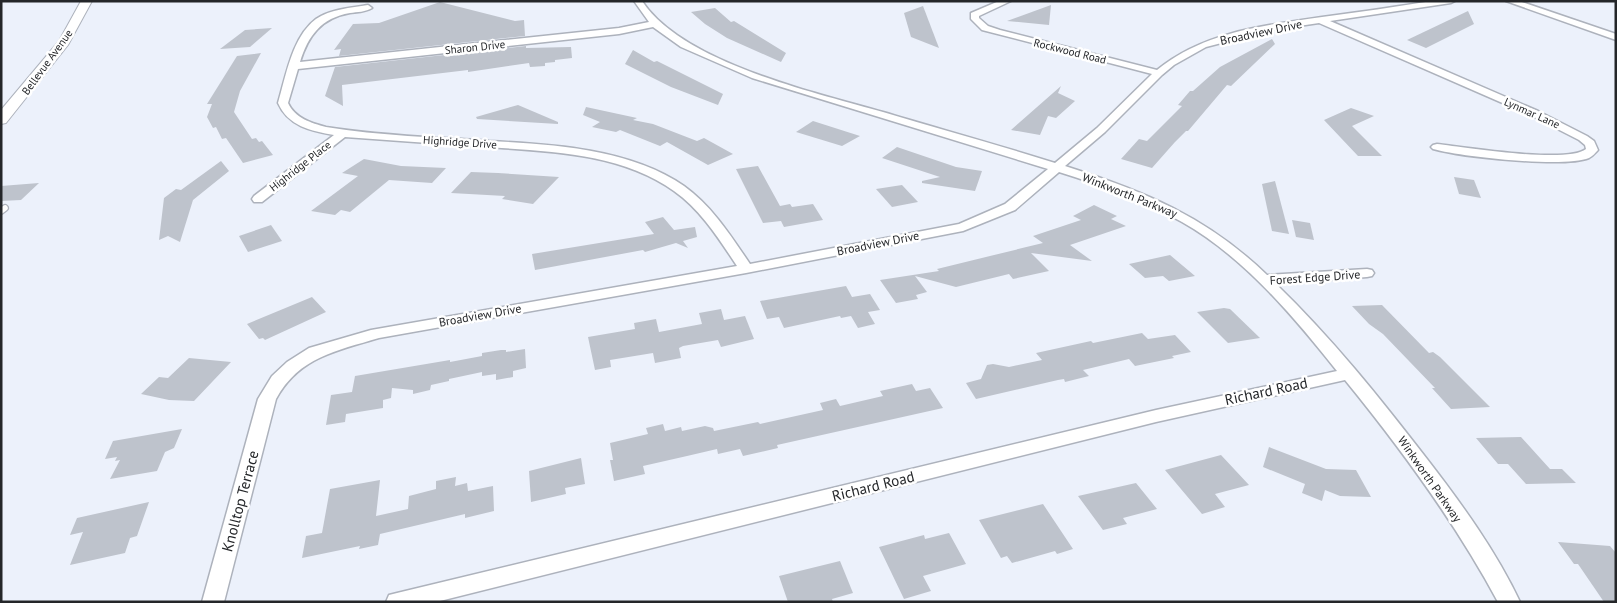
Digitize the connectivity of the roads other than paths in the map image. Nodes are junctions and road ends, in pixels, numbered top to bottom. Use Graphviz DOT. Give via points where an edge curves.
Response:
graph roads {
  1 [pos="87,1"];
  2 [pos="638,1"];
  3 [pos="1007,1"];
  4 [pos="1451,1"];
  5 [pos="1510,1"];
  6 [pos="368,8"];
  7 [pos="1320,21"];
  8 [pos="654,24"];
  9 [pos="1616,37"];
  10 [pos="294,66"];
  11 [pos="1159,73"];
  12 [pos="1,120"];
  13 [pos="343,133"];
  14 [pos="1437,146"];
  15 [pos="1057,168"];
  16 [pos="258,199"];
  17 [pos="746,268"];
  18 [pos="1367,273"];
  19 [pos="1263,280"];
  20 [pos="1349,374"];
  21 [pos="267,399"];
  22 [pos="213,602"];
  23 [pos="397,602"];
  24 [pos="1509,602"];
  1 -- 12 [label="street, Bellevue Avenue" via="64,42"];
  2 -- 8 [label="street, Winkworth Parkway"];
  3 -- 11 [label="street, Rockwood Road" via="974,16 974,19 997,32"];
  4 -- 7 [label="street, Broadview Drive"];
  5 -- 9 [label="street"];
  6 -- 10 [label="street, Highridge Drive" via="320,20 307,33"];
  7 -- 11 [label="street, Broadview Drive" via="1272,27 1203,45"];
  7 -- 14 [label="street, Lynmar Lane" via="1534,113 1583,138 1590,143 1592,150 1586,155 1570,158"];
  8 -- 10 [label="street, Sharon Drive" via="619,31"];
  8 -- 15 [label="street, Winkworth Parkway" via="697,52 762,79"];
  10 -- 13 [label="street, Highridge Drive" via="283,103 285,108 310,126"];
  11 -- 15 [label="street, Broadview Drive" via="1102,130"];
  13 -- 16 [label="street, Highridge Place"];
  13 -- 17 [label="street, Highridge Drive" via="561,150 628,165 665,180 689,196 706,212"];
  15 -- 17 [label="street, Broadview Drive" via="1010,207 963,227"];
  15 -- 19 [label="street, Winkworth Parkway" via="1105,182 1189,220 1228,248"];
  17 -- 21 [label="street, Broadview Drive" via="377,333 336,345 293,366 278,380"];
  18 -- 19 [label="street, Forest Edge Drive"];
  19 -- 20 [label="street, Winkworth Parkway"];
  20 -- 23 [label="street, Richard Road" via="1091,430"];
  20 -- 24 [label="street, Winkworth Parkway" via="1434,482 1493,571"];
  21 -- 22 [label="street, Knolltop Terrace"];
}
